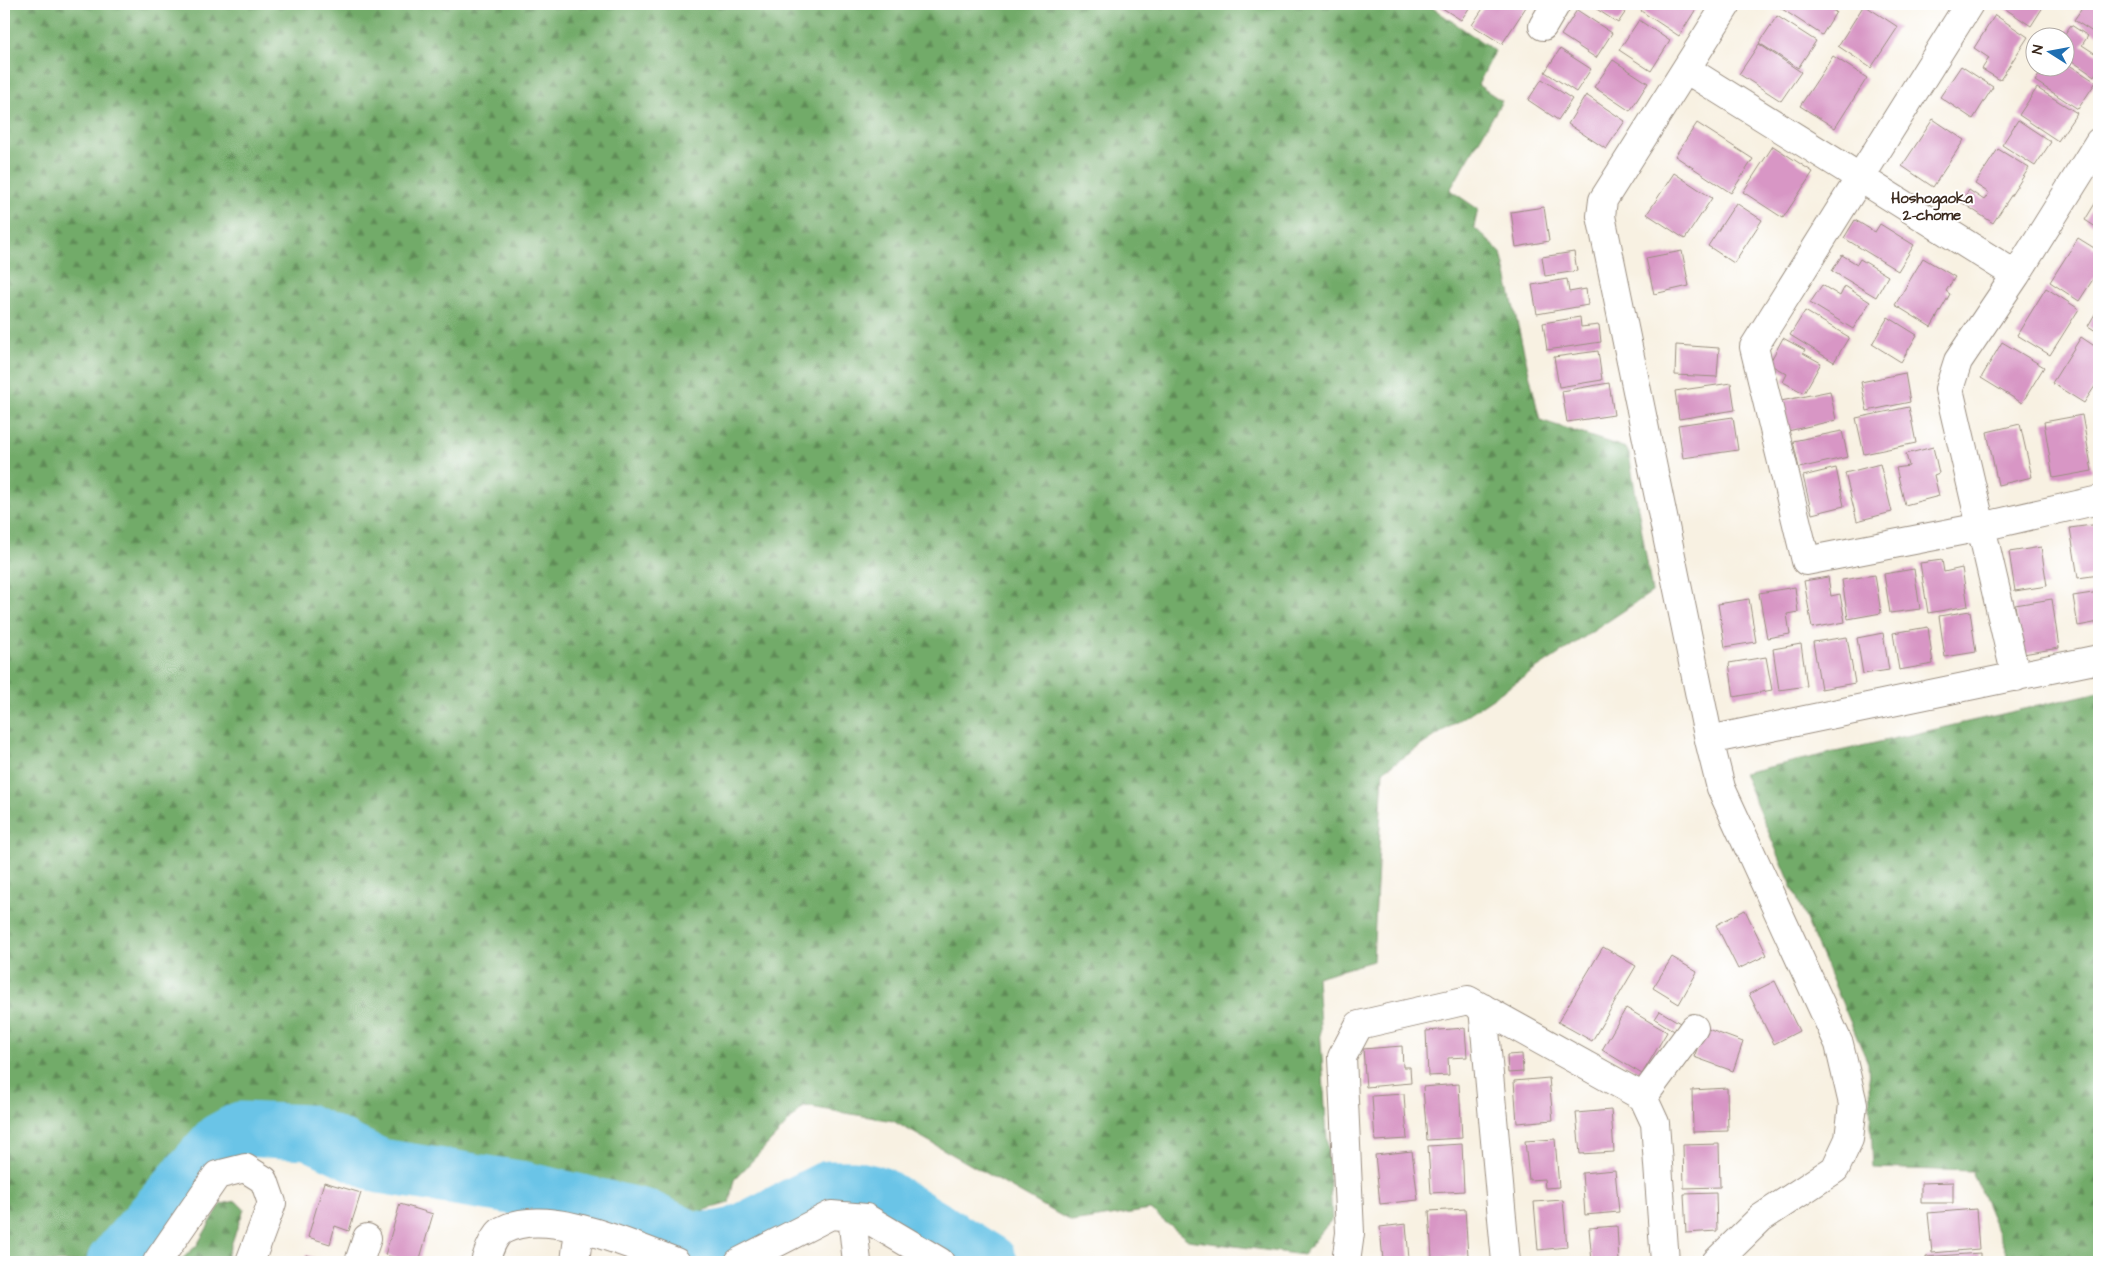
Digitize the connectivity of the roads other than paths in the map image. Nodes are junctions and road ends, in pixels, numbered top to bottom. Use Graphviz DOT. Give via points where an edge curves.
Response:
graph roads {
  1 [pos="1727,4"];
  2 [pos="1969,4"];
  3 [pos="1686,69"];
  4 [pos="2099,142"];
  5 [pos="1860,177"];
  6 [pos="2016,275"];
  7 [pos="2099,500"];
  8 [pos="1981,527"];
  9 [pos="2099,659"];
  10 [pos="2016,677"];
  11 [pos="1709,740"];
  12 [pos="1483,1008"];
  13 [pos="1694,1028"];
  14 [pos="1643,1097"];
  15 [pos="852,1217"];
  16 [pos="579,1229"];
  17 [pos="157,1262"];
  18 [pos="250,1262"];
  19 [pos="485,1262"];
  20 [pos="575,1262"];
  21 [pos="676,1262"];
  22 [pos="739,1262"];
  23 [pos="857,1262"];
  24 [pos="940,1262"];
  25 [pos="1346,1262"];
  26 [pos="1506,1262"];
  27 [pos="1665,1262"];
  28 [pos="1716,1262"];
  1 -- 3 [label="street"];
  2 -- 5 [label="street"];
  3 -- 5 [label="street"];
  3 -- 11 [label="street" via="1603,200 1602,216"];
  4 -- 6 [label="street"];
  5 -- 6 [label="street"];
  5 -- 8 [label="street" via="1754,347 1806,562"];
  6 -- 8 [label="street" via="1958,361 1949,390"];
  7 -- 8 [label="street"];
  8 -- 10 [label="street"];
  9 -- 10 [label="street"];
  10 -- 11 [label="street"];
  11 -- 28 [label="street" via="1721,788 1839,1044 1852,1104 1849,1139 1835,1168 1760,1218"];
  12 -- 14 [label="street"];
  12 -- 25 [label="street" via="1468,1000 1359,1025 1354,1033 1342,1057 1350,1233"];
  12 -- 26 [label="street"];
  13 -- 14 [label="street"];
  14 -- 27 [label="street" via="1655,1123"];
  15 -- 22 [label="street" via="831,1216"];
  15 -- 23 [label="street"];
  15 -- 24 [label="street" via="866,1218"];
  16 -- 19 [label="street" via="544,1221 502,1230 489,1249"];
  16 -- 20 [label="street"];
  16 -- 21 [label="street"];
  17 -- 18 [label="street" via="217,1175 245,1168 264,1180 272,1203"];
}
